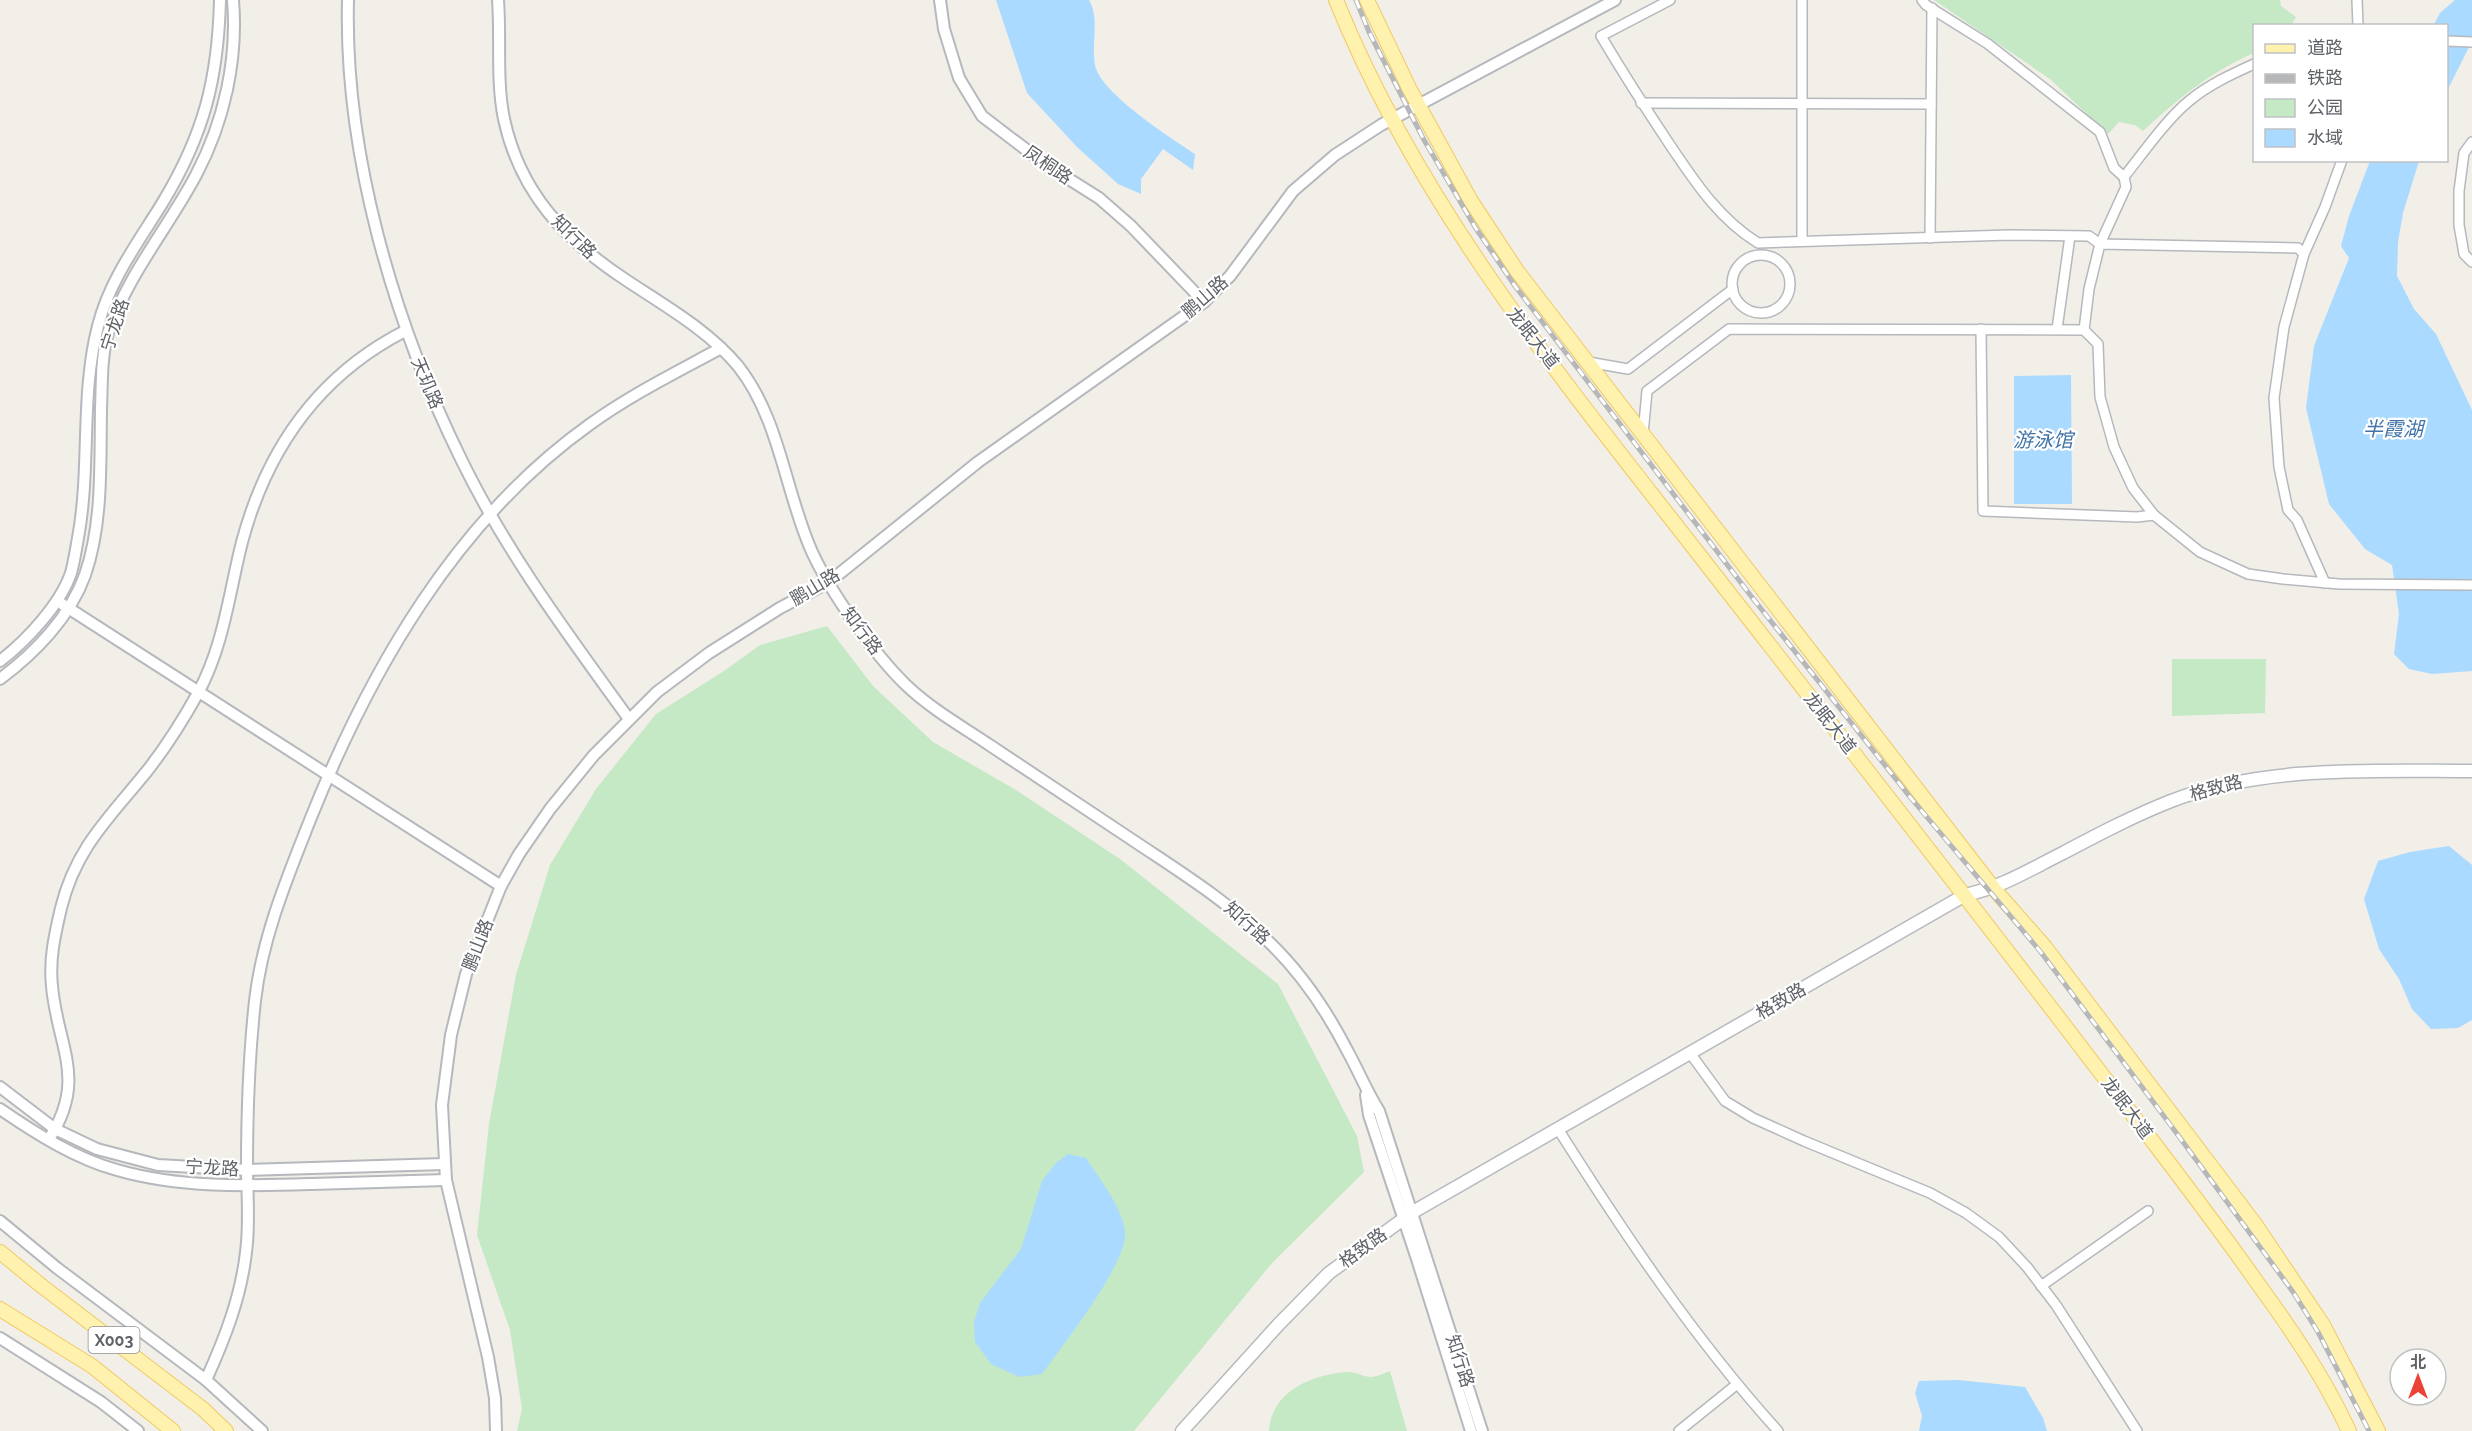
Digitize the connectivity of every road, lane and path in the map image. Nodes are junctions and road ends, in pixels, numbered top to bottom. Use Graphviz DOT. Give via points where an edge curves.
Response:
graph roads {
  1 [pos="220,0"];
  2 [pos="233,0"];
  3 [pos="348,0"];
  4 [pos="498,0"];
  5 [pos="940,0"];
  6 [pos="1336,0"];
  7 [pos="1367,0"];
  8 [pos="1615,0"];
  9 [pos="1670,0"];
  10 [pos="1802,0"];
  11 [pos="1922,0"];
  12 [pos="2357,0"];
  13 [pos="1932,8"];
  14 [pos="2358,24"];
  15 [pos="2448,41"];
  16 [pos="2472,42"];
  17 [pos="2253,64"];
  18 [pos="1641,103"];
  19 [pos="1802,104"];
  20 [pos="1931,104"];
  21 [pos="1419,105"];
  22 [pos="1393,119"];
  23 [pos="2472,142"];
  24 [pos="2341,162"];
  25 [pos="2124,177"];
  26 [pos="2070,236"];
  27 [pos="1930,238"];
  28 [pos="1802,241"];
  29 [pos="1758,243"];
  30 [pos="2100,244"];
  31 [pos="2304,254"];
  32 [pos="1757,255"];
  33 [pos="2472,262"];
  34 [pos="1733,289"];
  35 [pos="1204,302"];
  36 [pos="1761,313"];
  37 [pos="1761,329"];
  38 [pos="1981,329"];
  39 [pos="2057,329"];
  40 [pos="2084,330"];
  41 [pos="405,331"];
  42 [pos="721,348"];
  43 [pos="1588,362"];
  44 [pos="1642,434"];
  45 [pos="490,512"];
  46 [pos="2154,515"];
  47 [pos="829,582"];
  48 [pos="2325,582"];
  49 [pos="2472,585"];
  50 [pos="57,599"];
  51 [pos="68,609"];
  52 [pos="0,661"];
  53 [pos="0,679"];
  54 [pos="199,692"];
  55 [pos="629,719"];
  56 [pos="2472,771"];
  57 [pos="328,774"];
  58 [pos="501,886"];
  59 [pos="1994,889"];
  60 [pos="1965,895"];
  61 [pos="1690,1053"];
  62 [pos="0,1087"];
  63 [pos="0,1109"];
  64 [pos="56,1129"];
  65 [pos="1558,1129"];
  66 [pos="49,1139"];
  67 [pos="444,1164"];
  68 [pos="247,1170"];
  69 [pos="446,1180"];
  70 [pos="248,1185"];
  71 [pos="2148,1210"];
  72 [pos="1408,1216"];
  73 [pos="0,1221"];
  74 [pos="0,1252"];
  75 [pos="2041,1286"];
  76 [pos="0,1310"];
  77 [pos="0,1338"];
  78 [pos="206,1380"];
  79 [pos="1736,1384"];
  80 [pos="138,1431"];
  81 [pos="173,1431"];
  82 [pos="226,1431"];
  83 [pos="262,1431"];
  84 [pos="496,1431"];
  85 [pos="1182,1431"];
  86 [pos="1471,1431"];
  87 [pos="1482,1431"];
  88 [pos="1679,1431"];
  89 [pos="1778,1431"];
  90 [pos="2137,1431"];
  91 [pos="2349,1431"];
  92 [pos="2379,1431"];
  1 -- 50 [label="street, 宁龙路" via="214,77 203,122 188,156 120,270 98,325 87,388 81,520 70,574"];
  2 -- 51 [label="street, 宁龙路" via="236,31 229,83 214,132 196,175 130,282 108,334 103,365 96,536 84,576"];
  3 -- 41 [label="street, 天玑路" via="350,70 366,178"];
  4 -- 42 [label="street, 知行路" via="504,120 521,168 539,201 580,248"];
  5 -- 35 [label="street, 凤桐路" via="959,78 982,116 1012,141 1099,198"];
  6 -- 22 [label="main road, 龙眠大道"];
  7 -- 21 [label="main road, 龙眠大道"];
  8 -- 21 [label="street, 鹏山路"];
  9 -- 18 [label="street" via="1601,36"];
  10 -- 19 [label="street"];
  11 -- 13 [label="street"];
  12 -- 14 [label="street"];
  13 -- 20 [label="street"];
  13 -- 25 [label="street" via="1988,44 2100,132 2114,168"];
  15 -- 16 [label="street"];
  17 -- 25 [label="street" via="2224,77 2188,101"];
  18 -- 19 [label="street"];
  18 -- 29 [label="street" via="1705,197"];
  19 -- 20 [label="street"];
  19 -- 28 [label="street"];
  20 -- 27 [label="street"];
  21 -- 22 [label="street, 鹏山路"];
  21 -- 43 [label="main road, 龙眠大道" via="1471,201 1517,271"];
  22 -- 35 [label="street, 鹏山路" via="1335,155 1293,191 1230,276"];
  22 -- 60 [label="main road, 龙眠大道" via="1452,223 1499,294"];
  23 -- 33 [label="street" via="2464,153 2459,225 2464,254"];
  24 -- 31 [label="street"];
  25 -- 30 [label="street" via="2126,187"];
  26 -- 27 [label="street"];
  26 -- 30 [label="street" via="2089,236"];
  26 -- 39 [label="street"];
  27 -- 28 [label="street"];
  28 -- 29 [label="street"];
  29 -- 32 [label="street"];
  30 -- 31 [label="street" via="2298,248"];
  30 -- 40 [label="street"];
  31 -- 48 [label="street" via="2284,327 2274,398 2279,467 2288,510 2297,520"];
  32 -- 34 [label="street" via="1741,264"];
  32 -- 36 [label="street" via="1766,255 1782,264 1790,280 1786,299 1780,306"];
  34 -- 36 [label="street" via="1743,306"];
  34 -- 43 [label="street" via="1628,369"];
  35 -- 47 [label="street, 鹏山路" via="978,462"];
  36 -- 37 [label="street"];
  37 -- 38 [label="street"];
  37 -- 44 [label="street" via="1729,329 1647,391"];
  38 -- 39 [label="street"];
  38 -- 46 [label="street" via="1983,511"];
  39 -- 40 [label="street"];
  40 -- 46 [label="street" via="2098,344 2100,397 2114,447 2133,488"];
  41 -- 45 [label="street, 天玑路" via="462,461"];
  41 -- 54 [label="street" via="380,344 325,390 298,419 279,449 251,511 226,618"];
  42 -- 45 [label="street" via="589,425"];
  42 -- 47 [label="street, 知行路" via="755,391 812,550"];
  43 -- 44 [label="main road, 龙眠大道"];
  44 -- 59 [label="main road, 龙眠大道"];
  45 -- 55 [label="street, 天玑路" via="547,603"];
  45 -- 57 [label="street" via="435,581 412,618"];
  46 -- 48 [label="street" via="2200,552 2248,573"];
  47 -- 55 [label="street, 鹏山路" via="709,653 657,692"];
  47 -- 72 [label="street, 知行路" via="846,610 907,686 1217,897 1271,944 1303,981 1350,1054 1365,1089 1369,1116"];
  48 -- 49 [label="street"];
  50 -- 51 [label="street"];
  50 -- 52 [label="street, 宁龙路" via="16,649"];
  51 -- 53 [label="street, 宁龙路" via="18,666"];
  51 -- 54 [label="street"];
  54 -- 57 [label="street"];
  54 -- 64 [label="street" via="168,743 89,841 64,899 51,960 55,1010 68,1060 64,1110"];
  55 -- 58 [label="street, 鹏山路" via="550,809"];
  56 -- 59 [label="main road, 格致路" via="2287,775 2210,788 2116,825"];
  57 -- 58 [label="street"];
  57 -- 68 [label="street" via="264,952 255,997"];
  58 -- 67 [label="street, 鹏山路" via="466,974 451,1035 442,1106"];
  59 -- 60 [label="main road, 格致路"];
  59 -- 92 [label="main road, 龙眠大道" via="2044,947 2255,1224 2323,1325"];
  60 -- 61 [label="main road, 格致路"];
  60 -- 91 [label="main road, 龙眠大道" via="2236,1252 2301,1343"];
  61 -- 65 [label="main road, 格致路"];
  61 -- 75 [label="street" via="1725,1101 1753,1118 1930,1193 1966,1213 1999,1237"];
  62 -- 64 [label="street, 宁龙路"];
  63 -- 66 [label="street, 宁龙路"];
  64 -- 66 [label="street"];
  64 -- 68 [label="street, 宁龙路" via="97,1149 158,1165"];
  65 -- 72 [label="main road, 格致路"];
  65 -- 79 [label="street" via="1614,1216"];
  66 -- 70 [label="street, 宁龙路" via="117,1170 179,1181"];
  67 -- 68 [label="street, 宁龙路"];
  67 -- 69 [label="street, 鹏山路"];
  68 -- 70 [label="street"];
  69 -- 70 [label="street, 宁龙路"];
  69 -- 84 [label="street, 鹏山路" via="489,1357"];
  70 -- 78 [label="street" via="247,1251 240,1286 232,1321"];
  71 -- 75 [label="street"];
  72 -- 85 [label="main road, 格致路" via="1329,1274"];
  72 -- 86 [label="street, 知行路"];
  72 -- 87 [label="street, 知行路"];
  73 -- 78 [label="street"];
  74 -- 82 [label="main road, X003"];
  75 -- 90 [label="street"];
  76 -- 81 [label="main road, X003" via="92,1366"];
  77 -- 80 [label="street" via="102,1402"];
  78 -- 83 [label="street"];
  79 -- 88 [label="street"];
  79 -- 89 [label="street"];
}
